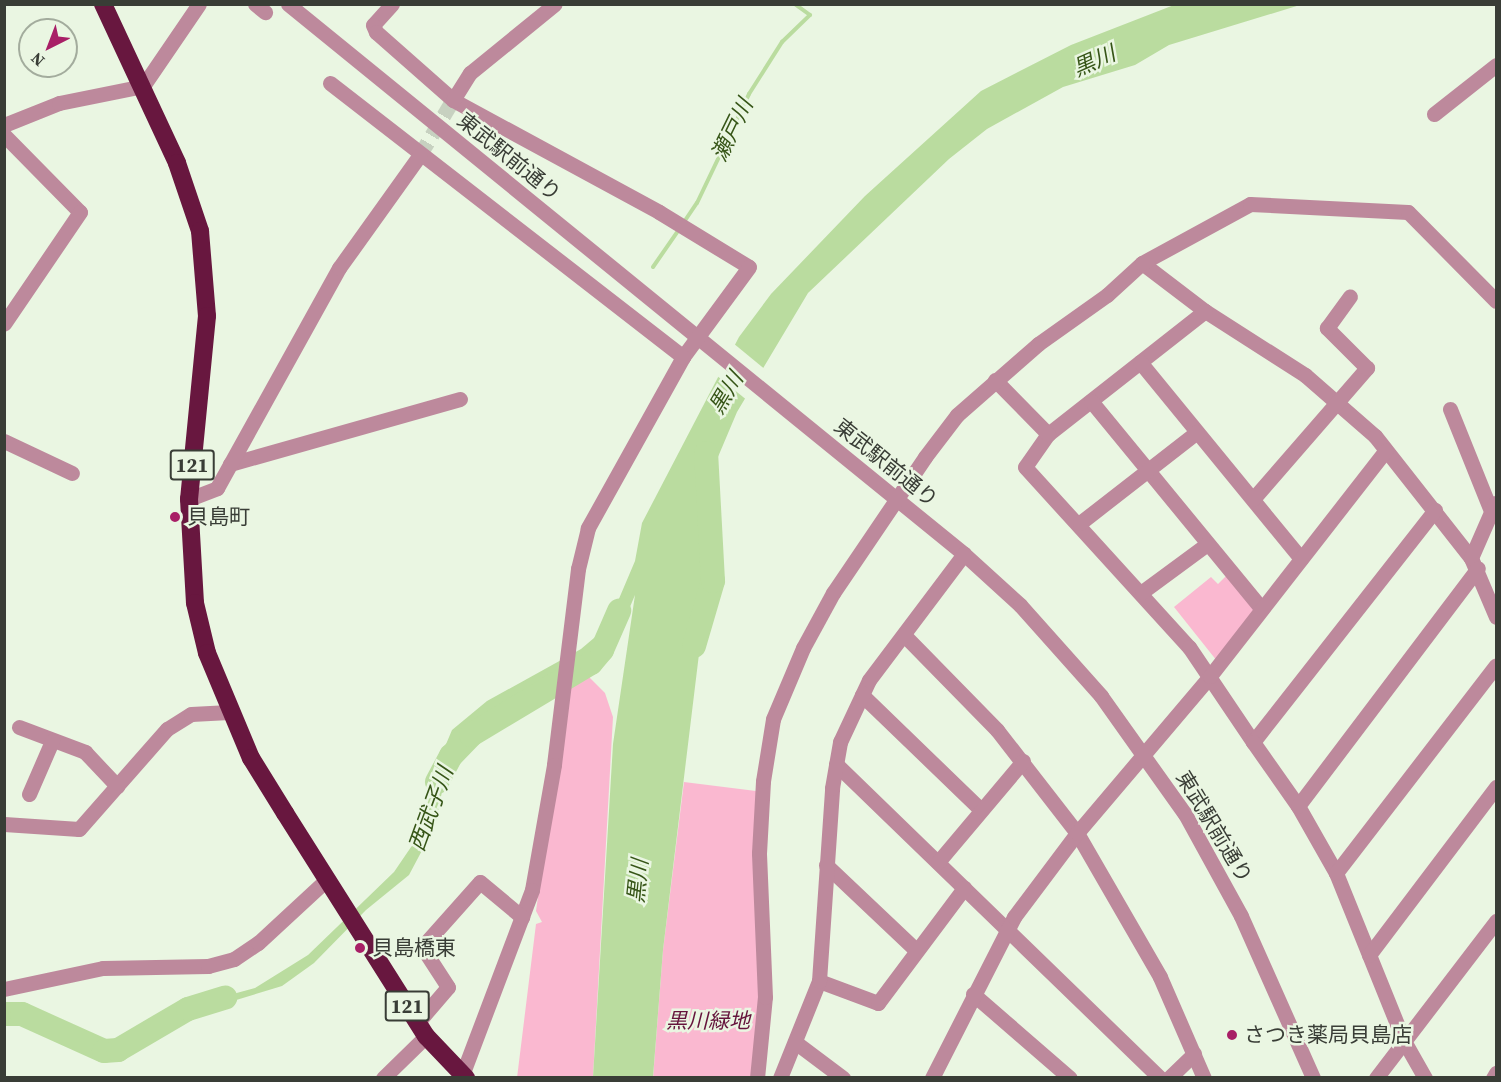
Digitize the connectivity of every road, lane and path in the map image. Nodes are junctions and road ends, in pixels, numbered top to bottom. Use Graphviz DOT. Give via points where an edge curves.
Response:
graph roads {
  1 [pos="103,4"];
  2 [pos="199,4"];
  3 [pos="288,4"];
  4 [pos="392,4"];
  5 [pos="555,4"];
  6 [pos="1497,65"];
  7 [pos="330,83"];
  8 [pos="143,86"];
  9 [pos="453,100"];
  10 [pos="1434,114"];
  11 [pos="4,125"];
  12 [pos="4,135"];
  13 [pos="420,155"];
  14 [pos="1142,263"];
  15 [pos="1350,296"];
  16 [pos="1497,301"];
  17 [pos="1204,311"];
  18 [pos="4,324"];
  19 [pos="701,339"];
  20 [pos="683,357"];
  21 [pos="1140,362"];
  22 [pos="995,380"];
  23 [pos="460,399"];
  24 [pos="1091,400"];
  25 [pos="1336,402"];
  26 [pos="1450,409"];
  27 [pos="1197,432"];
  28 [pos="1048,434"];
  29 [pos="4,441"];
  30 [pos="1386,450"];
  31 [pos="230,464"];
  32 [pos="1147,471"];
  33 [pos="72,473"];
  34 [pos="892,495"];
  35 [pos="189,499"];
  36 [pos="1253,499"];
  37 [pos="1494,505"];
  38 [pos="1435,510"];
  39 [pos="1080,523"];
  40 [pos="1207,544"];
  41 [pos="964,554"];
  42 [pos="1301,559"];
  43 [pos="1474,563"];
  44 [pos="1142,592"];
  45 [pos="1494,608"];
  46 [pos="1262,609"];
  47 [pos="904,635"];
  48 [pos="1497,665"];
  49 [pos="1210,676"];
  50 [pos="862,695"];
  51 [pos="229,711"];
  52 [pos="19,727"];
  53 [pos="52,741"];
  54 [pos="1254,742"];
  55 [pos="1144,753"];
  56 [pos="1023,761"];
  57 [pos="836,764"];
  58 [pos="117,786"];
  59 [pos="1497,787"];
  60 [pos="29,794"];
  61 [pos="1298,806"];
  62 [pos="981,810"];
  63 [pos="4,824"];
  64 [pos="1077,833"];
  65 [pos="938,862"];
  66 [pos="826,865"];
  67 [pos="1336,873"];
  68 [pos="327,879"];
  69 [pos="964,888"];
  70 [pos="522,916"];
  71 [pos="1497,921"];
  72 [pos="1006,928"];
  73 [pos="916,950"];
  74 [pos="1369,955"];
  75 [pos="819,981"];
  76 [pos="4,989"];
  77 [pos="973,994"];
  78 [pos="422,1029"];
  79 [pos="1404,1041"];
  80 [pos="795,1042"];
  81 [pos="1194,1054"];
  82 [pos="1497,1073"];
  83 [pos="463,1076"];
  84 [pos="383,1077"];
  85 [pos="757,1077"];
  86 [pos="780,1077"];
  87 [pos="843,1077"];
  88 [pos="932,1077"];
  89 [pos="1070,1077"];
  90 [pos="1160,1077"];
  91 [pos="1169,1077"];
  92 [pos="1204,1077"];
  93 [pos="1313,1077"];
  94 [pos="1376,1077"];
  95 [pos="1425,1077"];
  96 [pos="1493,1077"];
  1 -- 8 [label="highway, 121"];
  2 -- 8 [label="street"];
  3 -- 19 [label="street, 東武駅前通り"];
  4 -- 9 [label="street" via="373,25 376,32"];
  5 -- 9 [label="street" via="470,73"];
  6 -- 10 [label="street"];
  7 -- 13 [label="street"];
  8 -- 11 [label="street" via="59,103"];
  8 -- 35 [label="highway, 121" via="177,163 200,231 205,272 207,316"];
  9 -- 19 [label="street" via="659,212 749,267"];
  12 -- 18 [label="street" via="80,212"];
  13 -- 20 [label="street"];
  13 -- 31 [label="street" via="339,268"];
  14 -- 16 [label="street" via="1250,204 1408,212"];
  14 -- 17 [label="street"];
  14 -- 22 [label="street" via="1107,295"];
  15 -- 25 [label="street" via="1327,328 1366,368"];
  17 -- 21 [label="street"];
  17 -- 25 [label="street" via="1305,375"];
  19 -- 20 [label="street"];
  19 -- 34 [label="street, 東武駅前通り"];
  20 -- 70 [label="street" via="588,528 578,569 542,845"];
  21 -- 24 [label="street"];
  21 -- 27 [label="street"];
  22 -- 28 [label="street"];
  22 -- 34 [label="street" via="957,415"];
  23 -- 31 [label="street"];
  24 -- 28 [label="street"];
  24 -- 32 [label="street"];
  25 -- 30 [label="street"];
  25 -- 36 [label="street"];
  26 -- 37 [label="street"];
  27 -- 32 [label="street"];
  27 -- 36 [label="street"];
  28 -- 39 [label="street" via="1026,467"];
  29 -- 33 [label="street"];
  30 -- 38 [label="street"];
  30 -- 42 [label="street"];
  31 -- 35 [label="street" via="218,488"];
  32 -- 39 [label="street"];
  32 -- 40 [label="street"];
  34 -- 41 [label="street, 東武駅前通り"];
  34 -- 85 [label="street" via="817,622 779,701 770,734 759,853 765,997"];
  35 -- 51 [label="highway, 121" via="195,603 207,653"];
  36 -- 42 [label="street"];
  37 -- 43 [label="street"];
  38 -- 43 [label="street"];
  38 -- 54 [label="street"];
  39 -- 44 [label="street"];
  40 -- 44 [label="street"];
  40 -- 46 [label="street"];
  41 -- 47 [label="street"];
  41 -- 55 [label="street, 東武駅前通り" via="1057,646"];
  42 -- 46 [label="street"];
  43 -- 45 [label="street"];
  43 -- 61 [label="street"];
  44 -- 49 [label="street"];
  46 -- 49 [label="street"];
  47 -- 50 [label="street"];
  47 -- 56 [label="street" via="971,701"];
  48 -- 67 [label="street"];
  49 -- 54 [label="street"];
  49 -- 55 [label="street"];
  50 -- 57 [label="street" via="840,742"];
  50 -- 62 [label="street"];
  51 -- 58 [label="street" via="191,714 167,729"];
  51 -- 68 [label="highway, 121" via="257,767"];
  52 -- 53 [label="street"];
  53 -- 58 [label="street" via="85,752"];
  53 -- 60 [label="street"];
  54 -- 61 [label="street"];
  55 -- 64 [label="street"];
  55 -- 93 [label="street, 東武駅前通り" via="1227,888"];
  56 -- 62 [label="street"];
  56 -- 64 [label="street"];
  57 -- 65 [label="street"];
  57 -- 66 [label="street"];
  58 -- 63 [label="street" via="79,829"];
  59 -- 74 [label="street"];
  61 -- 67 [label="street"];
  62 -- 65 [label="street"];
  64 -- 72 [label="street"];
  64 -- 81 [label="street" via="1160,977"];
  65 -- 69 [label="street"];
  66 -- 73 [label="street"];
  66 -- 75 [label="street"];
  67 -- 74 [label="street"];
  68 -- 76 [label="street" via="258,943 234,959 208,966 103,968"];
  68 -- 78 [label="highway, 121"];
  69 -- 72 [label="street"];
  69 -- 73 [label="street"];
  70 -- 78 [label="street" via="480,882 422,947 448,987"];
  70 -- 83 [label="street"];
  71 -- 79 [label="street"];
  72 -- 77 [label="street"];
  72 -- 90 [label="street"];
  73 -- 75 [label="street" via="878,1003"];
  74 -- 79 [label="street"];
  75 -- 80 [label="street"];
  77 -- 88 [label="street"];
  77 -- 89 [label="street"];
  78 -- 83 [label="highway, 121"];
  78 -- 84 [label="street"];
  79 -- 94 [label="street"];
  79 -- 95 [label="street"];
  80 -- 86 [label="street"];
  80 -- 87 [label="street"];
  81 -- 91 [label="street"];
  81 -- 92 [label="street"];
  82 -- 96 [label="street"];
}
